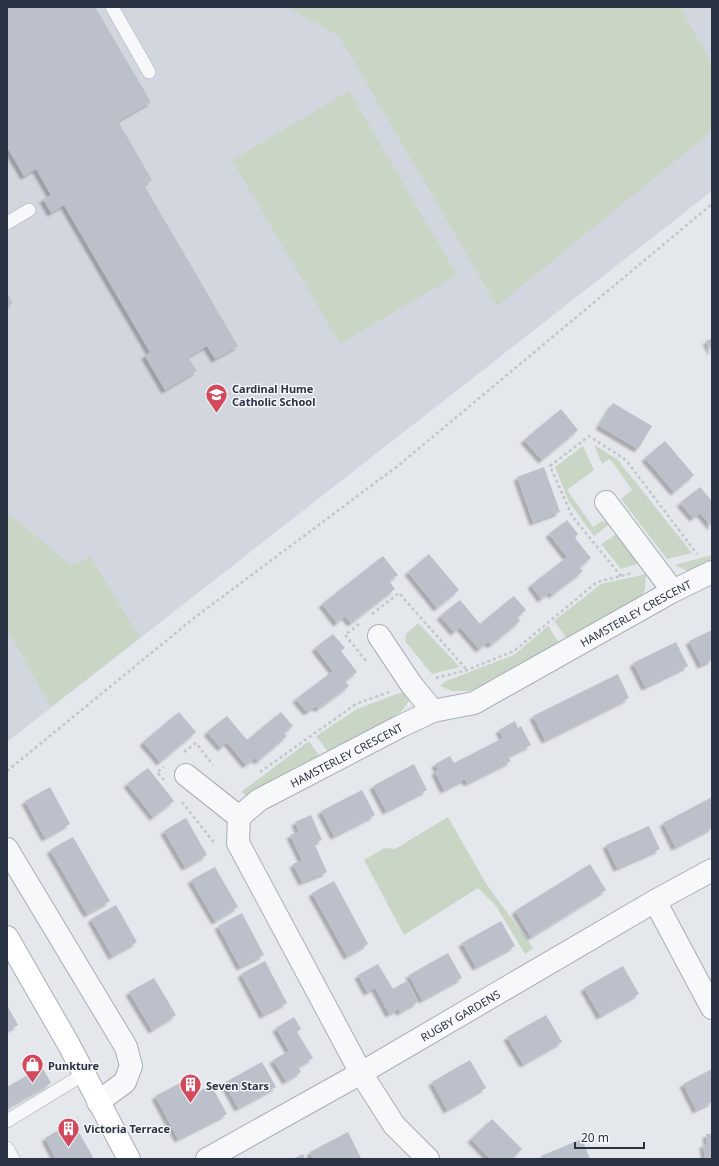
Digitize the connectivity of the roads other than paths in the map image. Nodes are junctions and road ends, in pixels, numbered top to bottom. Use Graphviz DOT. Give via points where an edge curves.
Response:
graph roads {
  1 [pos="112,7"];
  2 [pos="149,72"];
  3 [pos="29,210"];
  4 [pos="7,223"];
  5 [pos="606,502"];
  6 [pos="705,564"];
  7 [pos="673,591"];
  8 [pos="379,636"];
  9 [pos="433,711"];
  10 [pos="186,775"];
  11 [pos="239,817"];
  12 [pos="7,848"];
  13 [pos="712,870"];
  14 [pos="655,900"];
  15 [pos="7,937"];
  16 [pos="712,1008"];
  17 [pos="361,1073"];
  18 [pos="84,1074"];
  19 [pos="98,1102"];
  20 [pos="7,1121"];
  21 [pos="7,1148"];
  22 [pos="13,1159"];
  23 [pos="128,1159"];
  24 [pos="207,1159"];
  25 [pos="428,1159"];
  1 -- 2 [label="lane"];
  3 -- 4 [label="lane"];
  5 -- 7 [label="street"];
  6 -- 7 [label="street, HAMSTERLEY CRESCENT"];
  7 -- 9 [label="street, HAMSTERLEY CRESCENT" via="474,703"];
  8 -- 9 [label="street" via="411,684"];
  9 -- 11 [label="street, HAMSTERLEY CRESCENT" via="259,800"];
  10 -- 11 [label="street"];
  11 -- 17 [label="street" via="238,843"];
  12 -- 19 [label="street" via="126,1046 131,1066 125,1082"];
  13 -- 14 [label="street, RUGBY GARDENS"];
  14 -- 16 [label="street"];
  14 -- 17 [label="street, RUGBY GARDENS"];
  15 -- 18 [label="main road"];
  17 -- 24 [label="street, RUGBY GARDENS"];
  17 -- 25 [label="street" via="394,1125"];
  18 -- 19 [label="main road"];
  18 -- 20 [label="lane"];
  19 -- 23 [label="main road"];
  21 -- 22 [label="lane"];
}
